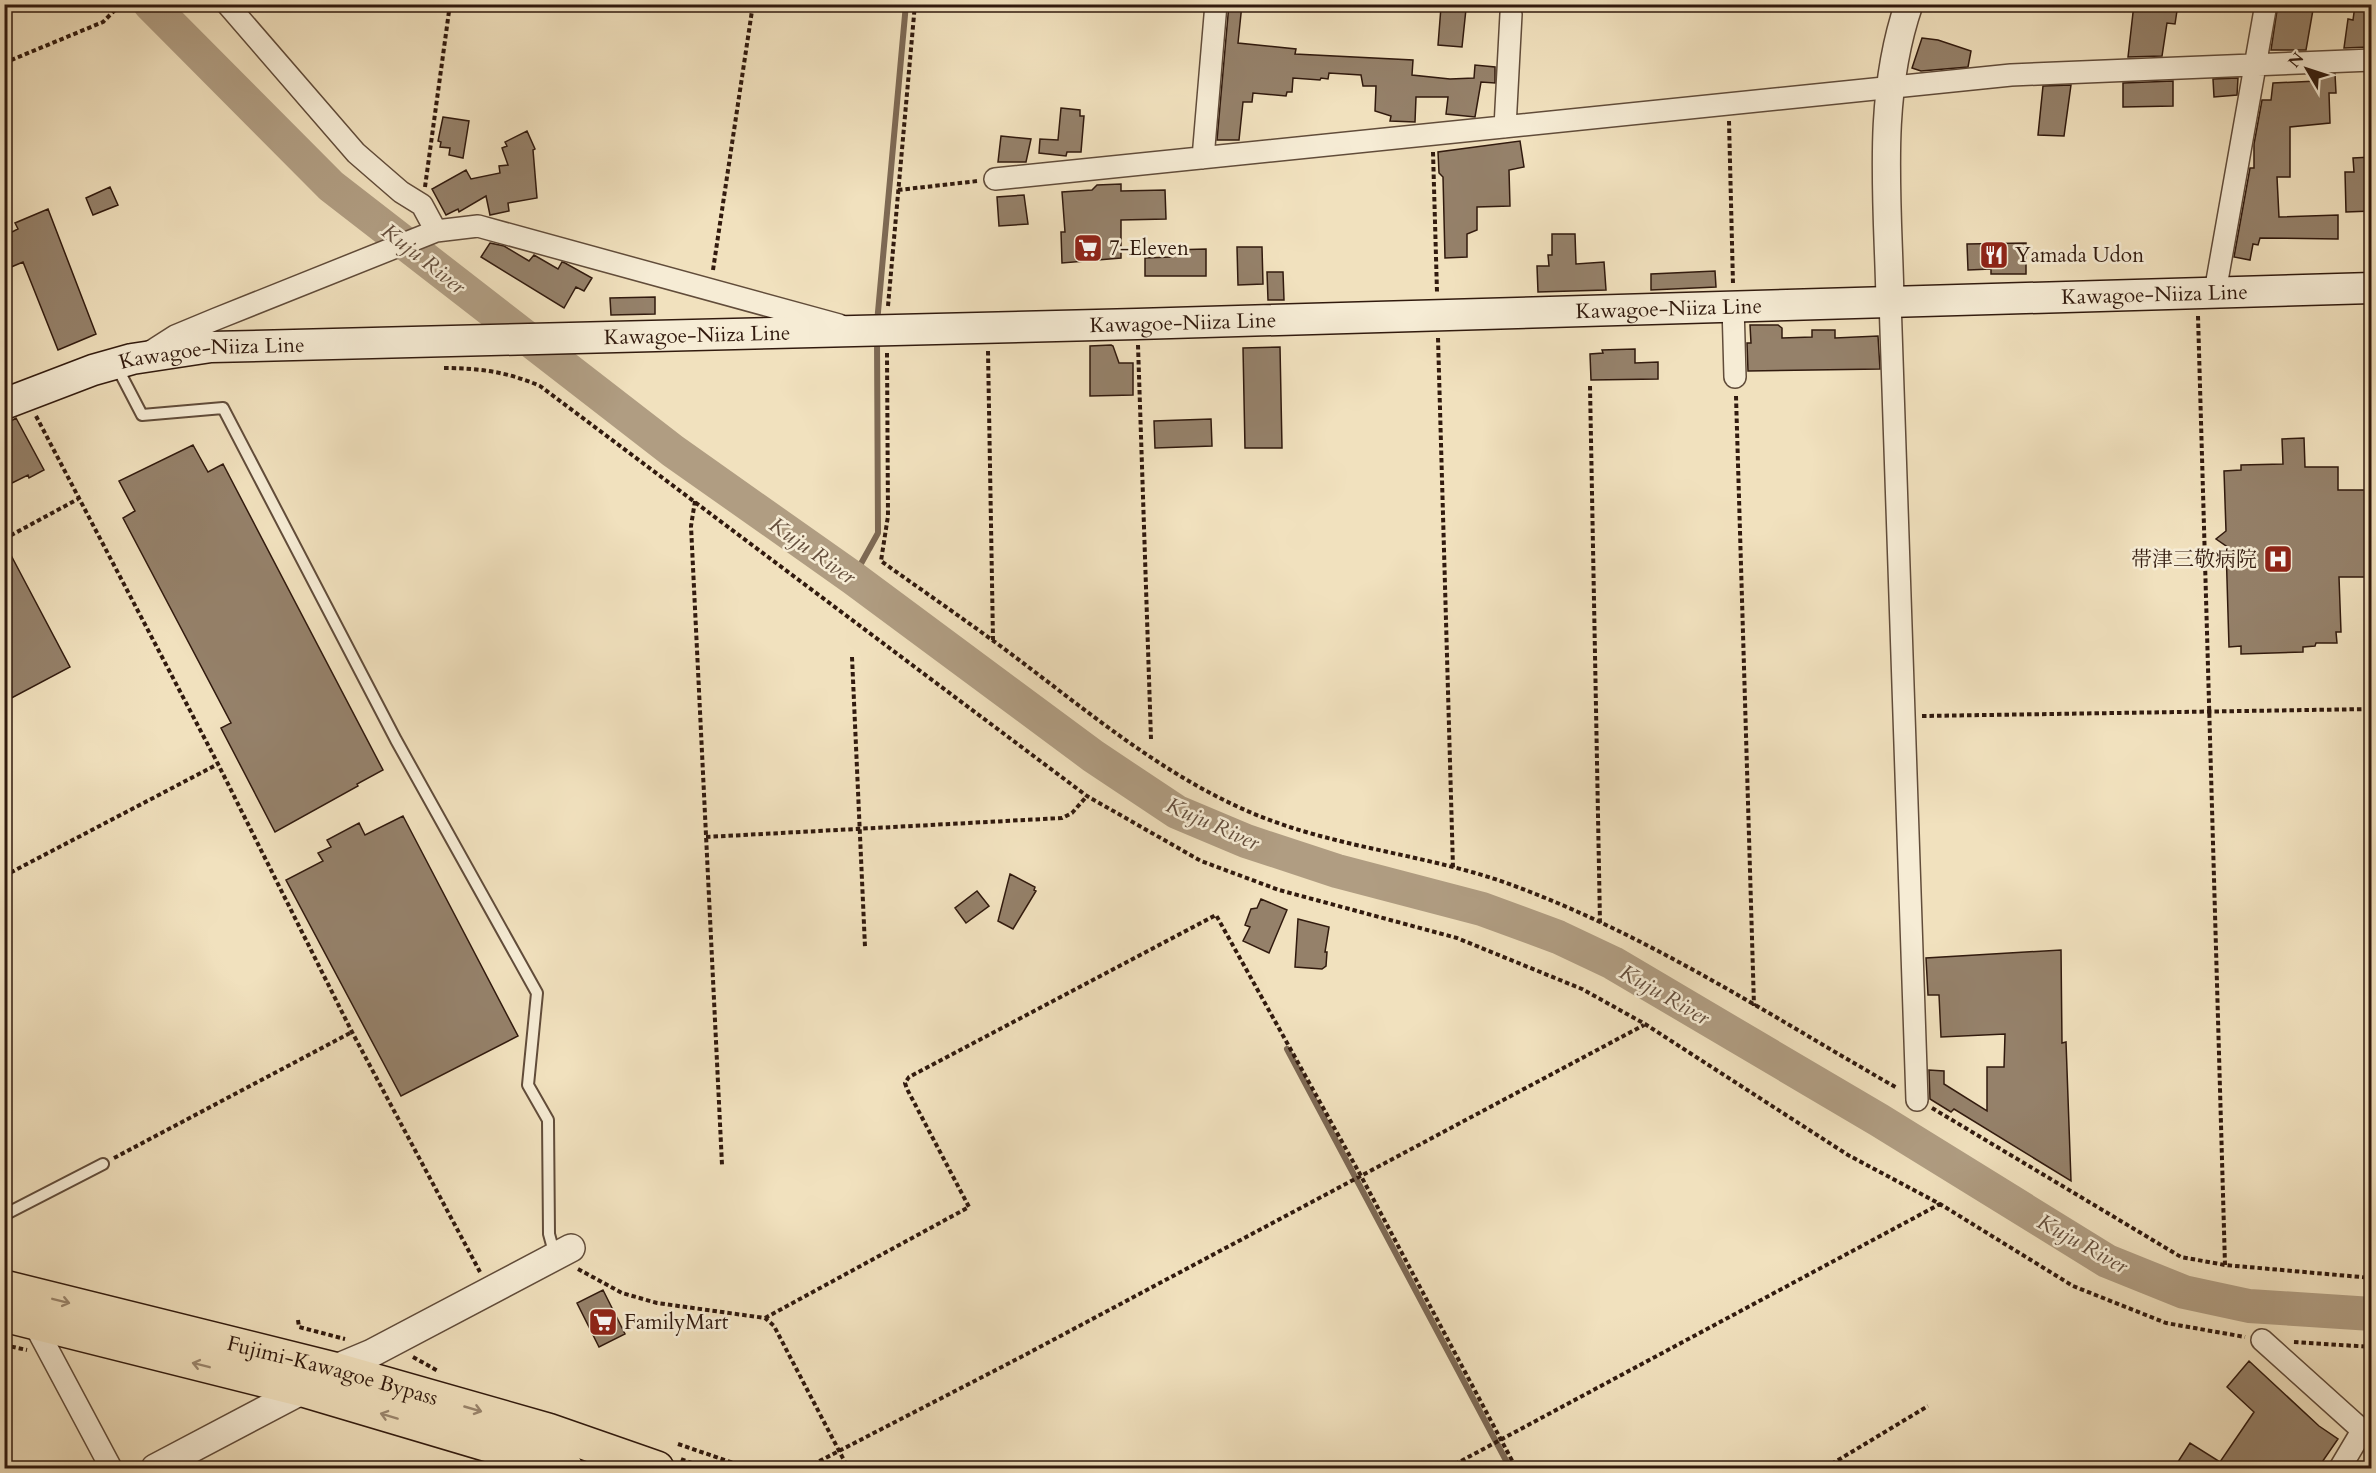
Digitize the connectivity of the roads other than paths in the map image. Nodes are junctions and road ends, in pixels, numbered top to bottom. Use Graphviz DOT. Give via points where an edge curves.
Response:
graph roads {
  1 [pos="227,4"];
  2 [pos="1216,4"];
  3 [pos="1909,4"];
  4 [pos="2266,4"];
  5 [pos="1511,14"];
  6 [pos="2372,60"];
  7 [pos="2254,64"];
  8 [pos="1890,89"];
  9 [pos="1505,127"];
  10 [pos="1203,158"];
  11 [pos="995,179"];
  12 [pos="436,231"];
  13 [pos="2372,288"];
  14 [pos="2206,292"];
  15 [pos="1890,300"];
  16 [pos="1733,305"];
  17 [pos="857,330"];
  18 [pos="145,355"];
  19 [pos="115,364"];
  20 [pos="1735,377"];
  21 [pos="15,400"];
  22 [pos="1917,1100"];
  23 [pos="103,1164"];
  24 [pos="4,1215"];
  25 [pos="563,1253"];
  26 [pos="12,1296"];
  27 [pos="2262,1340"];
  28 [pos="334,1369"];
  29 [pos="303,1390"];
  30 [pos="2367,1435"];
  31 [pos="111,1468"];
  32 [pos="155,1468"];
  33 [pos="566,1468"];
  34 [pos="657,1468"];
  35 [pos="2340,1468"];
  1 -- 12 [label="street" via="356,153 422,205"];
  2 -- 10 [label="street"];
  3 -- 8 [label="street"];
  4 -- 7 [label="street"];
  5 -- 9 [label="street"];
  6 -- 7 [label="street"];
  7 -- 8 [label="street" via="2011,75"];
  7 -- 14 [label="street"];
  8 -- 9 [label="street"];
  8 -- 15 [label="street"];
  9 -- 10 [label="street"];
  10 -- 11 [label="street"];
  12 -- 17 [label="street" via="478,226"];
  12 -- 18 [label="street" via="175,336"];
  13 -- 14 [label="main road, Kawagoe-Niiza Line"];
  14 -- 15 [label="main road, Kawagoe-Niiza Line"];
  15 -- 16 [label="main road, Kawagoe-Niiza Line"];
  15 -- 22 [label="street"];
  16 -- 17 [label="main road, Kawagoe-Niiza Line"];
  16 -- 20 [label="street"];
  17 -- 18 [label="main road, Kawagoe-Niiza Line" via="223,346"];
  18 -- 19 [label="main road, Kawagoe-Niiza Line"];
  19 -- 21 [label="main road, Kawagoe-Niiza Line"];
  19 -- 25 [label="lane" via="141,416 223,408 396,740 537,993 528,1085 548,1120 549,1234"];
  23 -- 24 [label="lane"];
  25 -- 28 [label="street"];
  26 -- 28 [label="highway, Fujimi-Kawagoe Bypass, one-way"];
  29 -- 26 [label="highway, Fujimi-Kawagoe Bypass, one-way"];
  26 -- 31 [label="street"];
  27 -- 30 [label="street"];
  28 -- 29 [label="street"];
  28 -- 34 [label="highway, Fujimi-Kawagoe Bypass, one-way" via="548,1430"];
  29 -- 32 [label="street"];
  33 -- 29 [label="highway, Fujimi-Kawagoe Bypass, one-way"];
  30 -- 35 [label="street"];
}
